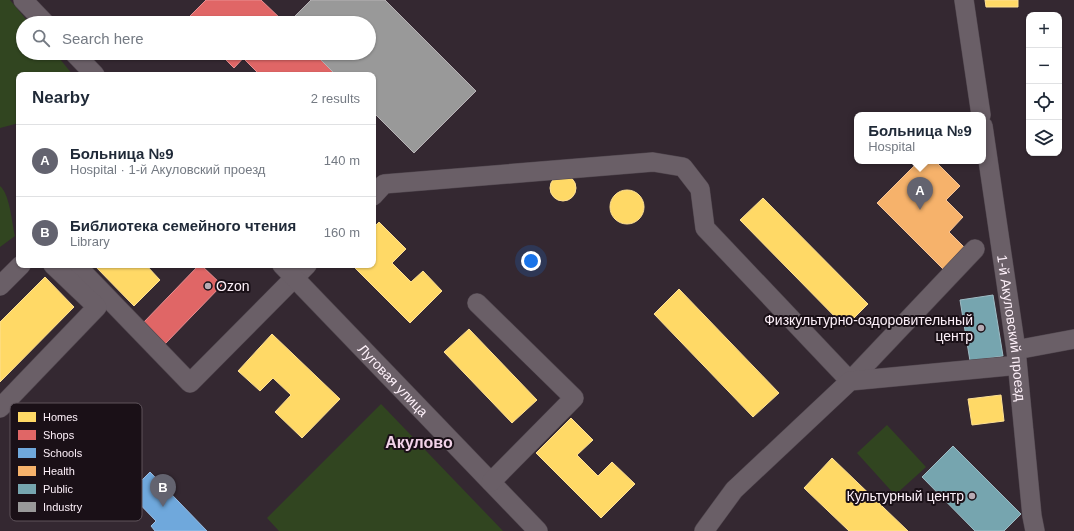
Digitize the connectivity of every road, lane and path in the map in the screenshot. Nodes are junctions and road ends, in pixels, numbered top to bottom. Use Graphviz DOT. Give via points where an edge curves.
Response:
graph roads {
  1 [pos="23,0"];
  2 [pos="964,0"];
  3 [pos="38,16"];
  4 [pos="81,60"];
  5 [pos="92,72"];
  6 [pos="981,112"];
  7 [pos="986,150"];
  8 [pos="376,193"];
  9 [pos="976,249"];
  10 [pos="18,268"];
  11 [pos="56,268"];
  12 [pos="79,268"];
  13 [pos="294,269"];
  14 [pos="0,286"];
  15 [pos="477,303"];
  16 [pos="1074,339"];
  17 [pos="1012,358"];
  18 [pos="850,382"];
  19 [pos="0,408"];
  20 [pos="491,482"];
  21 [pos="538,531"];
  22 [pos="704,531"];
  23 [pos="1035,531"];
  1 -- 3 [label="street"];
  2 -- 6 [label="street"];
  4 -- 5 [label="street"];
  7 -- 17 [label="street, 1-й Акуловский проезд"];
  8 -- 18 [label="street" via="384,184 653,162 683,167 700,189 705,228"];
  9 -- 18 [label="street"];
  10 -- 14 [label="street"];
  11 -- 19 [label="street" via="96,307"];
  12 -- 13 [label="street" via="190,383"];
  13 -- 20 [label="street, Луговая улица"];
  15 -- 20 [label="street" via="574,398"];
  16 -- 17 [label="street"];
  17 -- 18 [label="street"];
  17 -- 23 [label="street, 1-й Акуловский проезд"];
  18 -- 22 [label="street" via="734,490"];
  20 -- 21 [label="street, Луговая улица"];
}
